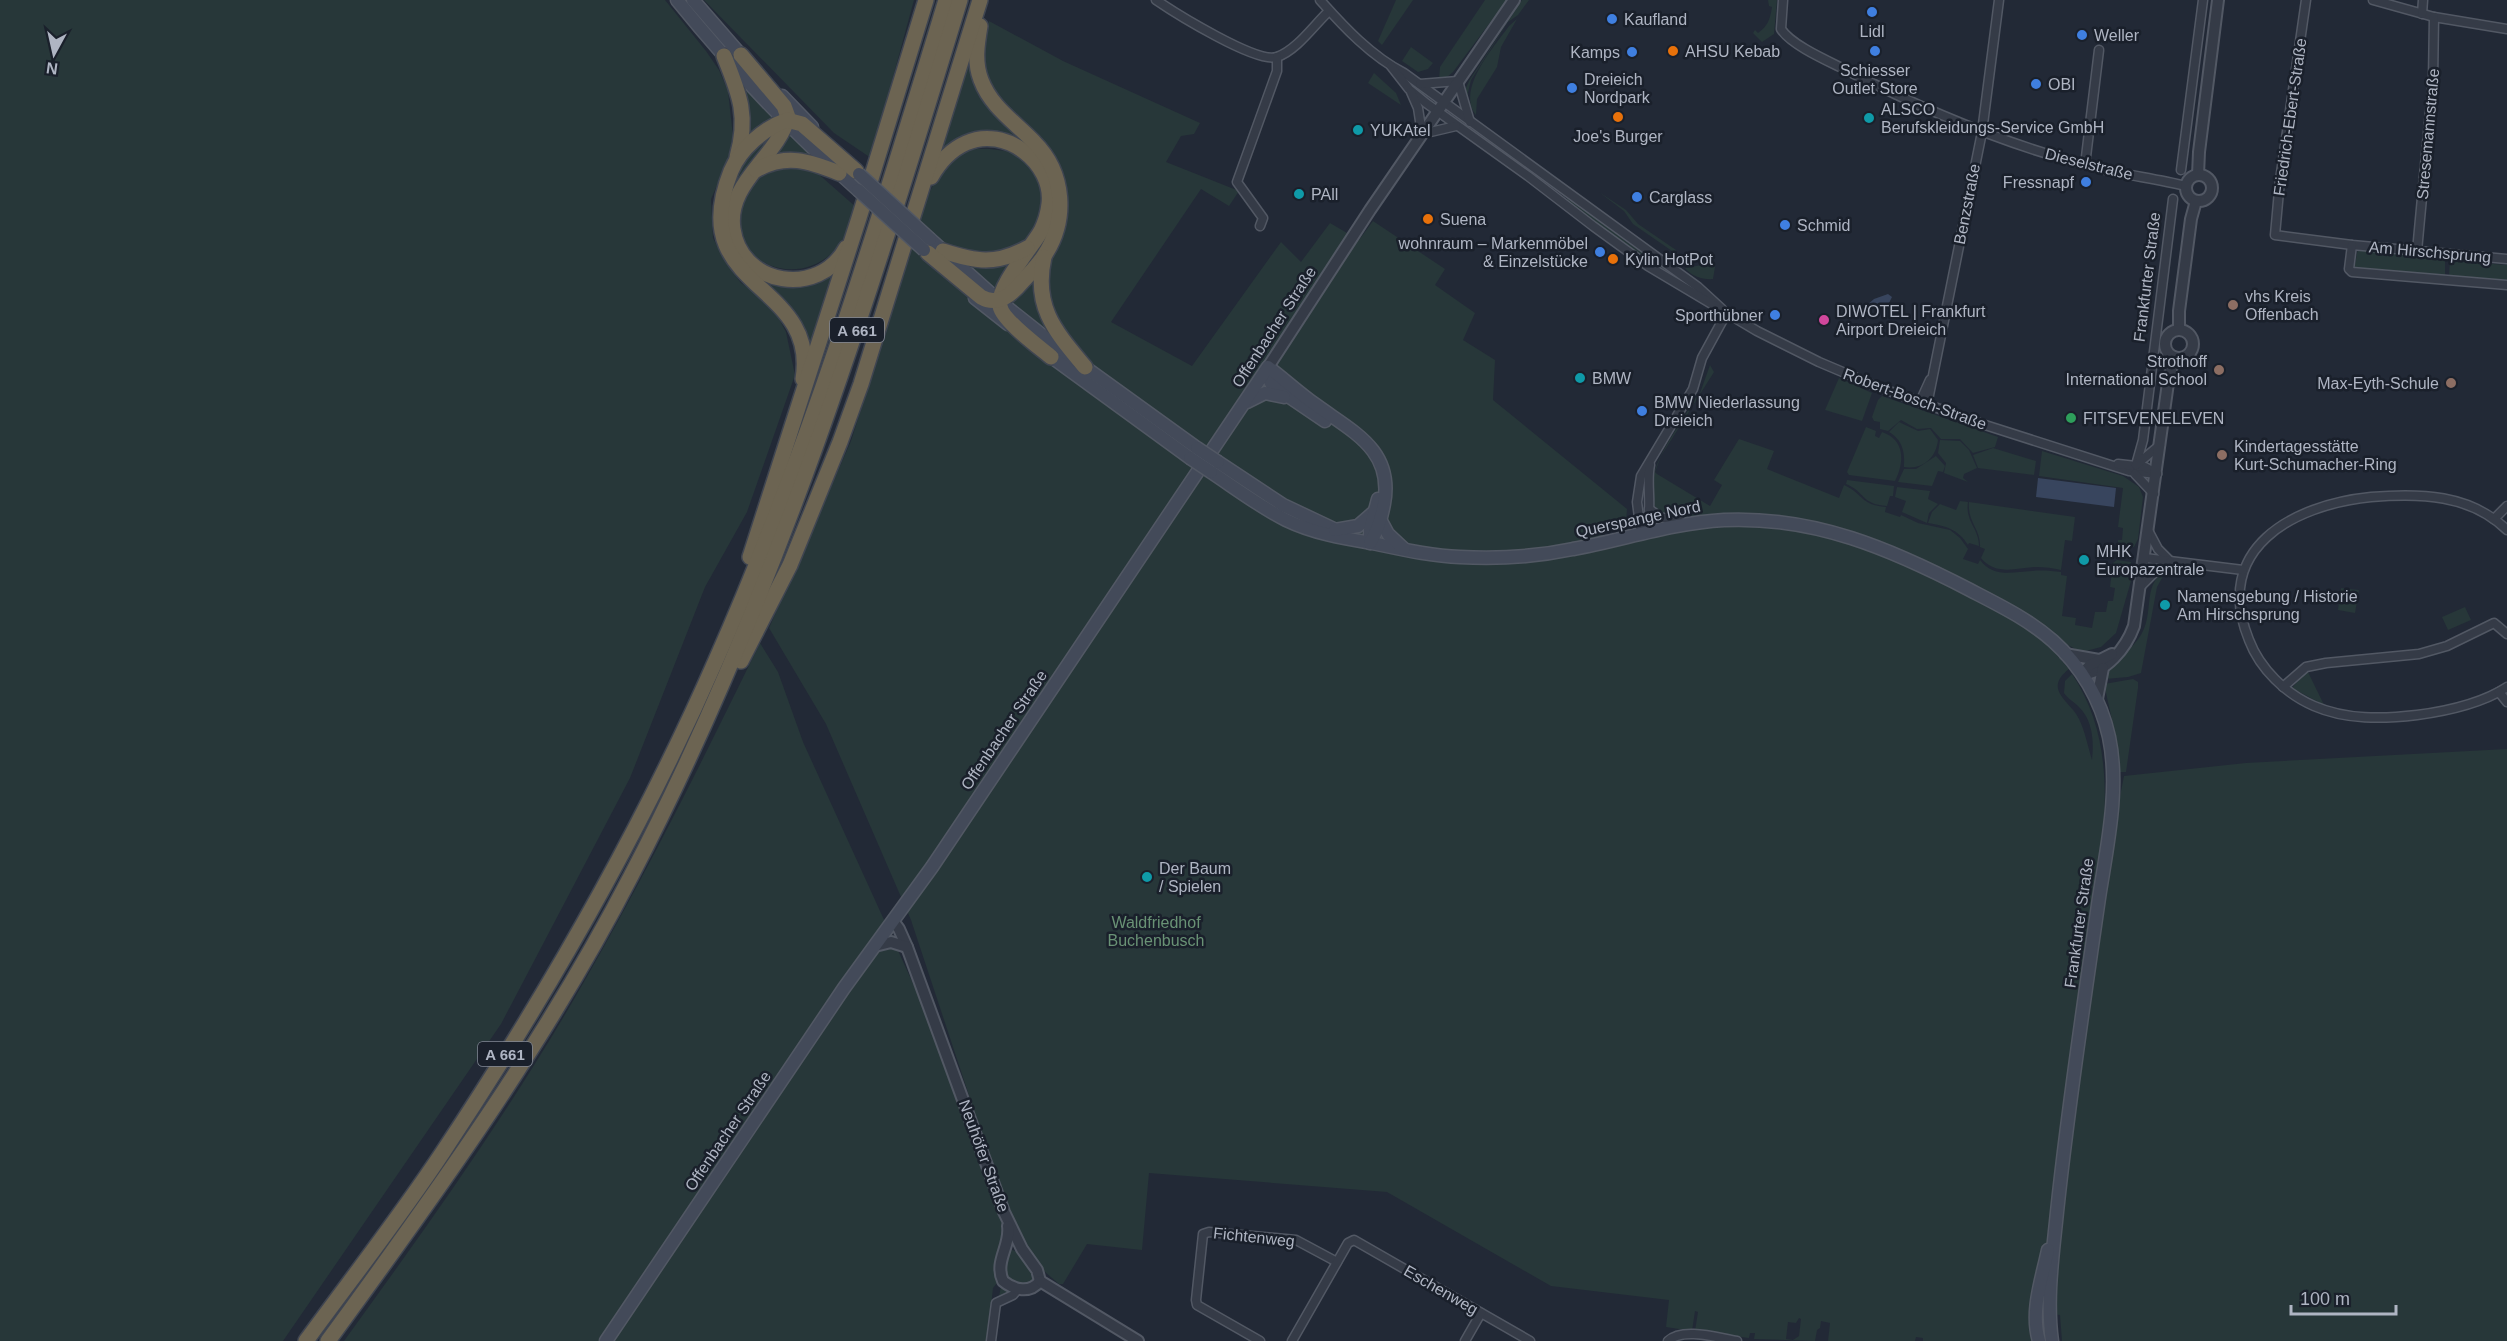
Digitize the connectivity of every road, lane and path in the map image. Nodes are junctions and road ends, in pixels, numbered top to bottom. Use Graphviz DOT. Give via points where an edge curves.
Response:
graph roads {
  1 [pos="678,0"];
  2 [pos="693,0"];
  3 [pos="926,0"];
  4 [pos="946,0"];
  5 [pos="960,0"];
  6 [pos="982,0"];
  7 [pos="1156,0"];
  8 [pos="1320,0"];
  9 [pos="1514,0"];
  10 [pos="1783,0"];
  11 [pos="1999,0"];
  12 [pos="2203,0"];
  13 [pos="2218,0"];
  14 [pos="2306,0"];
  15 [pos="2373,0"];
  16 [pos="2423,0"];
  17 [pos="1329,11"];
  18 [pos="2422,14"];
  19 [pos="2434,17"];
  20 [pos="2507,29"];
  21 [pos="2100,50"];
  22 [pos="741,55"];
  23 [pos="724,56"];
  24 [pos="1277,57"];
  25 [pos="1391,66"];
  26 [pos="1458,81"];
  27 [pos="1420,84"];
  28 [pos="1409,89"];
  29 [pos="1440,107"];
  30 [pos="787,120"];
  31 [pos="1470,122"];
  32 [pos="1456,126"];
  33 [pos="1982,132"];
  34 [pos="1422,134"];
  35 [pos="736,158"];
  36 [pos="2085,165"];
  37 [pos="756,170"];
  38 [pos="2181,170"];
  39 [pos="839,173"];
  40 [pos="857,173"];
  41 [pos="2198,175"];
  42 [pos="2187,186"];
  43 [pos="919,198"];
  44 [pos="2174,199"];
  45 [pos="2196,201"];
  46 [pos="859,218"];
  47 [pos="1260,226"];
  48 [pos="2275,235"];
  49 [pos="2352,245"];
  50 [pos="1030,247"];
  51 [pos="931,248"];
  52 [pos="2418,251"];
  53 [pos="1044,257"];
  54 [pos="2507,259"];
  55 [pos="2507,285"];
  56 [pos="999,301"];
  57 [pos="1726,314"];
  58 [pos="2179,330"];
  59 [pos="1051,357"];
  60 [pos="2174,357"];
  61 [pos="1085,367"];
  62 [pos="1268,368"];
  63 [pos="1294,402"];
  64 [pos="1244,404"];
  65 [pos="1924,404"];
  66 [pos="793,429"];
  67 [pos="2160,445"];
  68 [pos="1656,451"];
  69 [pos="1193,453"];
  70 [pos="1214,467"];
  71 [pos="2134,469"];
  72 [pos="2157,474"];
  73 [pos="2154,494"];
  74 [pos="2507,506"];
  75 [pos="1649,509"];
  76 [pos="1378,516"];
  77 [pos="2494,519"];
  78 [pos="1686,524"];
  79 [pos="1335,530"];
  80 [pos="2507,530"];
  81 [pos="2149,532"];
  82 [pos="1641,533"];
  83 [pos="1370,543"];
  84 [pos="1405,550"];
  85 [pos="2145,558"];
  86 [pos="2171,562"];
  87 [pos="2243,570"];
  88 [pos="2141,586"];
  89 [pos="2507,634"];
  90 [pos="726,637"];
  91 [pos="2066,654"];
  92 [pos="2101,664"];
  93 [pos="2082,674"];
  94 [pos="2283,687"];
  95 [pos="2503,689"];
  96 [pos="716,699"];
  97 [pos="2097,699"];
  98 [pos="2507,702"];
  99 [pos="893,921"];
  100 [pos="875,946"];
  101 [pos="907,946"];
  102 [pos="2060,1180"];
  103 [pos="1004,1212"];
  104 [pos="1022,1249"];
  105 [pos="1004,1251"];
  106 [pos="1337,1262"];
  107 [pos="1040,1281"];
  108 [pos="1018,1289"];
  109 [pos="1481,1313"];
  110 [pos="306,1341"];
  111 [pos="328,1341"];
  112 [pos="606,1341"];
  113 [pos="991,1341"];
  114 [pos="1138,1341"];
  115 [pos="1260,1341"];
  116 [pos="1292,1341"];
  117 [pos="1465,1341"];
  118 [pos="1530,1341"];
  119 [pos="1668,1341"];
  120 [pos="1737,1341"];
  121 [pos="2039,1341"];
  122 [pos="2052,1341"];
  1 -- 23 [label="main road"];
  2 -- 22 [label="main road"];
  3 -- 46 [label="highway"];
  4 -- 90 [label="highway, A 661" via="841,337 787,488"];
  5 -- 96 [label="highway, A 661" via="831,408"];
  6 -- 43 [label="highway"];
  6 -- 53 [label="highway" via="977,54 981,80 999,109 1045,155 1059,186 1057,224"];
  7 -- 24 [label="street" via="1250,53"];
  8 -- 17 [label="street"];
  9 -- 26 [label="street, Offenbacher Straße"];
  10 -- 33 [label="street, Dieselstraße" via="1780,25 1784,34 1933,112"];
  11 -- 33 [label="street, Benzstraße"];
  12 -- 38 [label="street"];
  13 -- 41 [label="street"];
  14 -- 48 [label="street, Friedrich-Ebert-Straße"];
  15 -- 18 [label="street"];
  16 -- 18 [label="street"];
  17 -- 24 [label="street"];
  17 -- 25 [label="street"];
  18 -- 19 [label="street"];
  19 -- 20 [label="street"];
  19 -- 52 [label="street, Stresemannstraße" via="2433,80"];
  21 -- 36 [label="street"];
  22 -- 30 [label="highway" via="784,106"];
  22 -- 40 [label="main road"];
  23 -- 30 [label="main road"];
  23 -- 35 [label="highway" via="743,111"];
  24 -- 47 [label="street" via="1277,71 1237,182 1263,218"];
  25 -- 27 [label="street"];
  25 -- 28 [label="street"];
  26 -- 27 [label="street"];
  26 -- 29 [label="street, Offenbacher Straße"];
  26 -- 31 [label="street"];
  27 -- 29 [label="street"];
  28 -- 29 [label="street"];
  28 -- 34 [label="street" via="1418,108"];
  29 -- 31 [label="street, Robert-Bosch-Straße"];
  29 -- 32 [label="street, Robert-Bosch-Straße"];
  29 -- 34 [label="street, Offenbacher Straße"];
  30 -- 35 [label="highway" via="763,134"];
  30 -- 37 [label="highway"];
  30 -- 39 [label="main road"];
  30 -- 40 [label="highway" via="802,124"];
  31 -- 57 [label="street, Robert-Bosch-Straße" via="1698,287"];
  32 -- 34 [label="street"];
  32 -- 57 [label="street, Robert-Bosch-Straße" via="1648,266"];
  33 -- 36 [label="street, Dieselstraße"];
  33 -- 65 [label="street, Benzstraße" via="1934,372"];
  34 -- 62 [label="street, Offenbacher Straße"];
  35 -- 66 [label="highway" via="722,197 721,231 731,257 773,299 799,334 804,375"];
  36 -- 42 [label="street, Dieselstraße"];
  37 -- 39 [label="highway" via="792,158"];
  37 -- 46 [label="highway" via="739,192 732,226 742,253 767,275 796,281 824,272 843,254"];
  39 -- 51 [label="main road, bridge"];
  40 -- 51 [label="main road, bridge"];
  41 -- 42 [label="street"];
  41 -- 45 [label="street" via="2210,181 2212,189 2208,197"];
  42 -- 45 [label="street" via="2188,194"];
  43 -- 50 [label="highway" via="942,160 965,143 983,138 1010,143 1038,164 1049,192 1045,221"];
  43 -- 96 [label="highway, A 661" via="840,442 790,565 734,675"];
  44 -- 71 [label="street, Frankfurter Straße" via="2143,440"];
  45 -- 58 [label="street"];
  46 -- 66 [label="highway"];
  48 -- 49 [label="street, Am Hirschsprung"];
  49 -- 52 [label="street, Am Hirschsprung"];
  49 -- 55 [label="street, Am Hirschsprung" via="2352,272"];
  50 -- 51 [label="highway" via="989,261"];
  50 -- 56 [label="highway"];
  51 -- 56 [label="highway" via="981,297"];
  51 -- 59 [label="main road" via="970,294"];
  52 -- 54 [label="street, Am Hirschsprung"];
  53 -- 56 [label="highway"];
  53 -- 61 [label="highway" via="1040,282 1044,306 1059,335"];
  56 -- 59 [label="highway" via="1005,315"];
  56 -- 61 [label="main road"];
  57 -- 65 [label="street, Robert-Bosch-Straße" via="1837,370"];
  57 -- 68 [label="street" via="1702,358 1693,389"];
  58 -- 60 [label="street" via="2170,333 2166,340 2166,348"];
  58 -- 60 [label="street" via="2189,335 2192,346 2188,355"];
  59 -- 69 [label="main road"];
  60 -- 67 [label="street"];
  61 -- 69 [label="main road"];
  62 -- 63 [label="main road" via="1270,383"];
  62 -- 64 [label="main road, Offenbacher Straße"];
  62 -- 76 [label="main road" via="1374,450 1385,478 1386,495"];
  63 -- 64 [label="main road" via="1265,393"];
  63 -- 76 [label="main road" via="1351,438 1367,453 1378,476"];
  64 -- 99 [label="main road, Offenbacher Straße"];
  65 -- 71 [label="street, Robert-Bosch-Straße"];
  66 -- 90 [label="highway"];
  67 -- 71 [label="street"];
  67 -- 72 [label="street"];
  68 -- 75 [label="street" via="1648,477"];
  68 -- 82 [label="street" via="1640,482 1637,506"];
  69 -- 70 [label="main road, bridge"];
  70 -- 79 [label="main road"];
  70 -- 83 [label="main road, Querspange Nord" via="1272,513 1314,531"];
  71 -- 72 [label="street, Robert-Bosch-Straße"];
  71 -- 73 [label="street"];
  72 -- 73 [label="street"];
  73 -- 81 [label="street"];
  74 -- 77 [label="street"];
  75 -- 78 [label="street" via="1660,517"];
  75 -- 82 [label="street"];
  76 -- 79 [label="main road" via="1358,526"];
  76 -- 83 [label="main road" via="1370,530"];
  76 -- 84 [label="main road" via="1388,534"];
  77 -- 80 [label="street"];
  77 -- 87 [label="street" via="2466,504 2439,497 2351,499 2315,509 2277,527 2251,555"];
  78 -- 82 [label="main road, Querspange Nord"];
  78 -- 91 [label="main road, Querspange Nord" via="1775,522 1869,542 2014,613"];
  79 -- 83 [label="main road"];
  81 -- 85 [label="street"];
  81 -- 86 [label="street"];
  82 -- 84 [label="main road, Querspange Nord" via="1578,549 1521,556 1460,557"];
  83 -- 84 [label="main road, Querspange Nord"];
  85 -- 86 [label="street"];
  85 -- 88 [label="street"];
  86 -- 87 [label="street"];
  86 -- 88 [label="street"];
  87 -- 94 [label="street" via="2239,602 2244,628 2260,662"];
  88 -- 92 [label="street" via="2127,641"];
  89 -- 94 [label="street" via="2494,623 2447,646 2419,654 2306,668"];
  90 -- 110 [label="highway, A 661" via="674,750 530,1014 442,1154"];
  91 -- 92 [label="street"];
  91 -- 93 [label="main road, Querspange Nord"];
  92 -- 93 [label="street" via="2093,673"];
  92 -- 97 [label="street"];
  93 -- 97 [label="main road, Frankfurter Straße"];
  94 -- 95 [label="street" via="2317,707 2352,717 2435,712"];
  95 -- 98 [label="street"];
  96 -- 111 [label="highway, A 661" via="632,876 547,1024 455,1164"];
  97 -- 102 [label="main road, Frankfurter Straße" via="2109,737 2111,806"];
  99 -- 100 [label="main road, Offenbacher Straße"];
  99 -- 101 [label="street, Neuhöfer Straße"];
  100 -- 101 [label="street" via="891,942"];
  100 -- 112 [label="main road, Offenbacher Straße"];
  101 -- 103 [label="street, Neuhöfer Straße"];
  102 -- 121 [label="main road, Frankfurter Straße" via="2038,1297"];
  102 -- 122 [label="main road, Frankfurter Straße"];
  103 -- 104 [label="street, Neuhöfer Straße"];
  103 -- 105 [label="street" via="1009,1234"];
  104 -- 105 [label="street"];
  104 -- 107 [label="street, Neuhöfer Straße"];
  105 -- 108 [label="street" via="1001,1275"];
  106 -- 109 [label="street, Eschenweg" via="1352,1240"];
  106 -- 115 [label="street, Fichtenweg" via="1296,1240 1203,1234 1197,1305"];
  106 -- 116 [label="street"];
  107 -- 108 [label="street" via="1031,1288"];
  107 -- 114 [label="street"];
  108 -- 113 [label="street" via="996,1304"];
  109 -- 117 [label="street"];
  109 -- 118 [label="street, Eschenweg"];
  119 -- 120 [label="street" via="1685,1335"];
}
